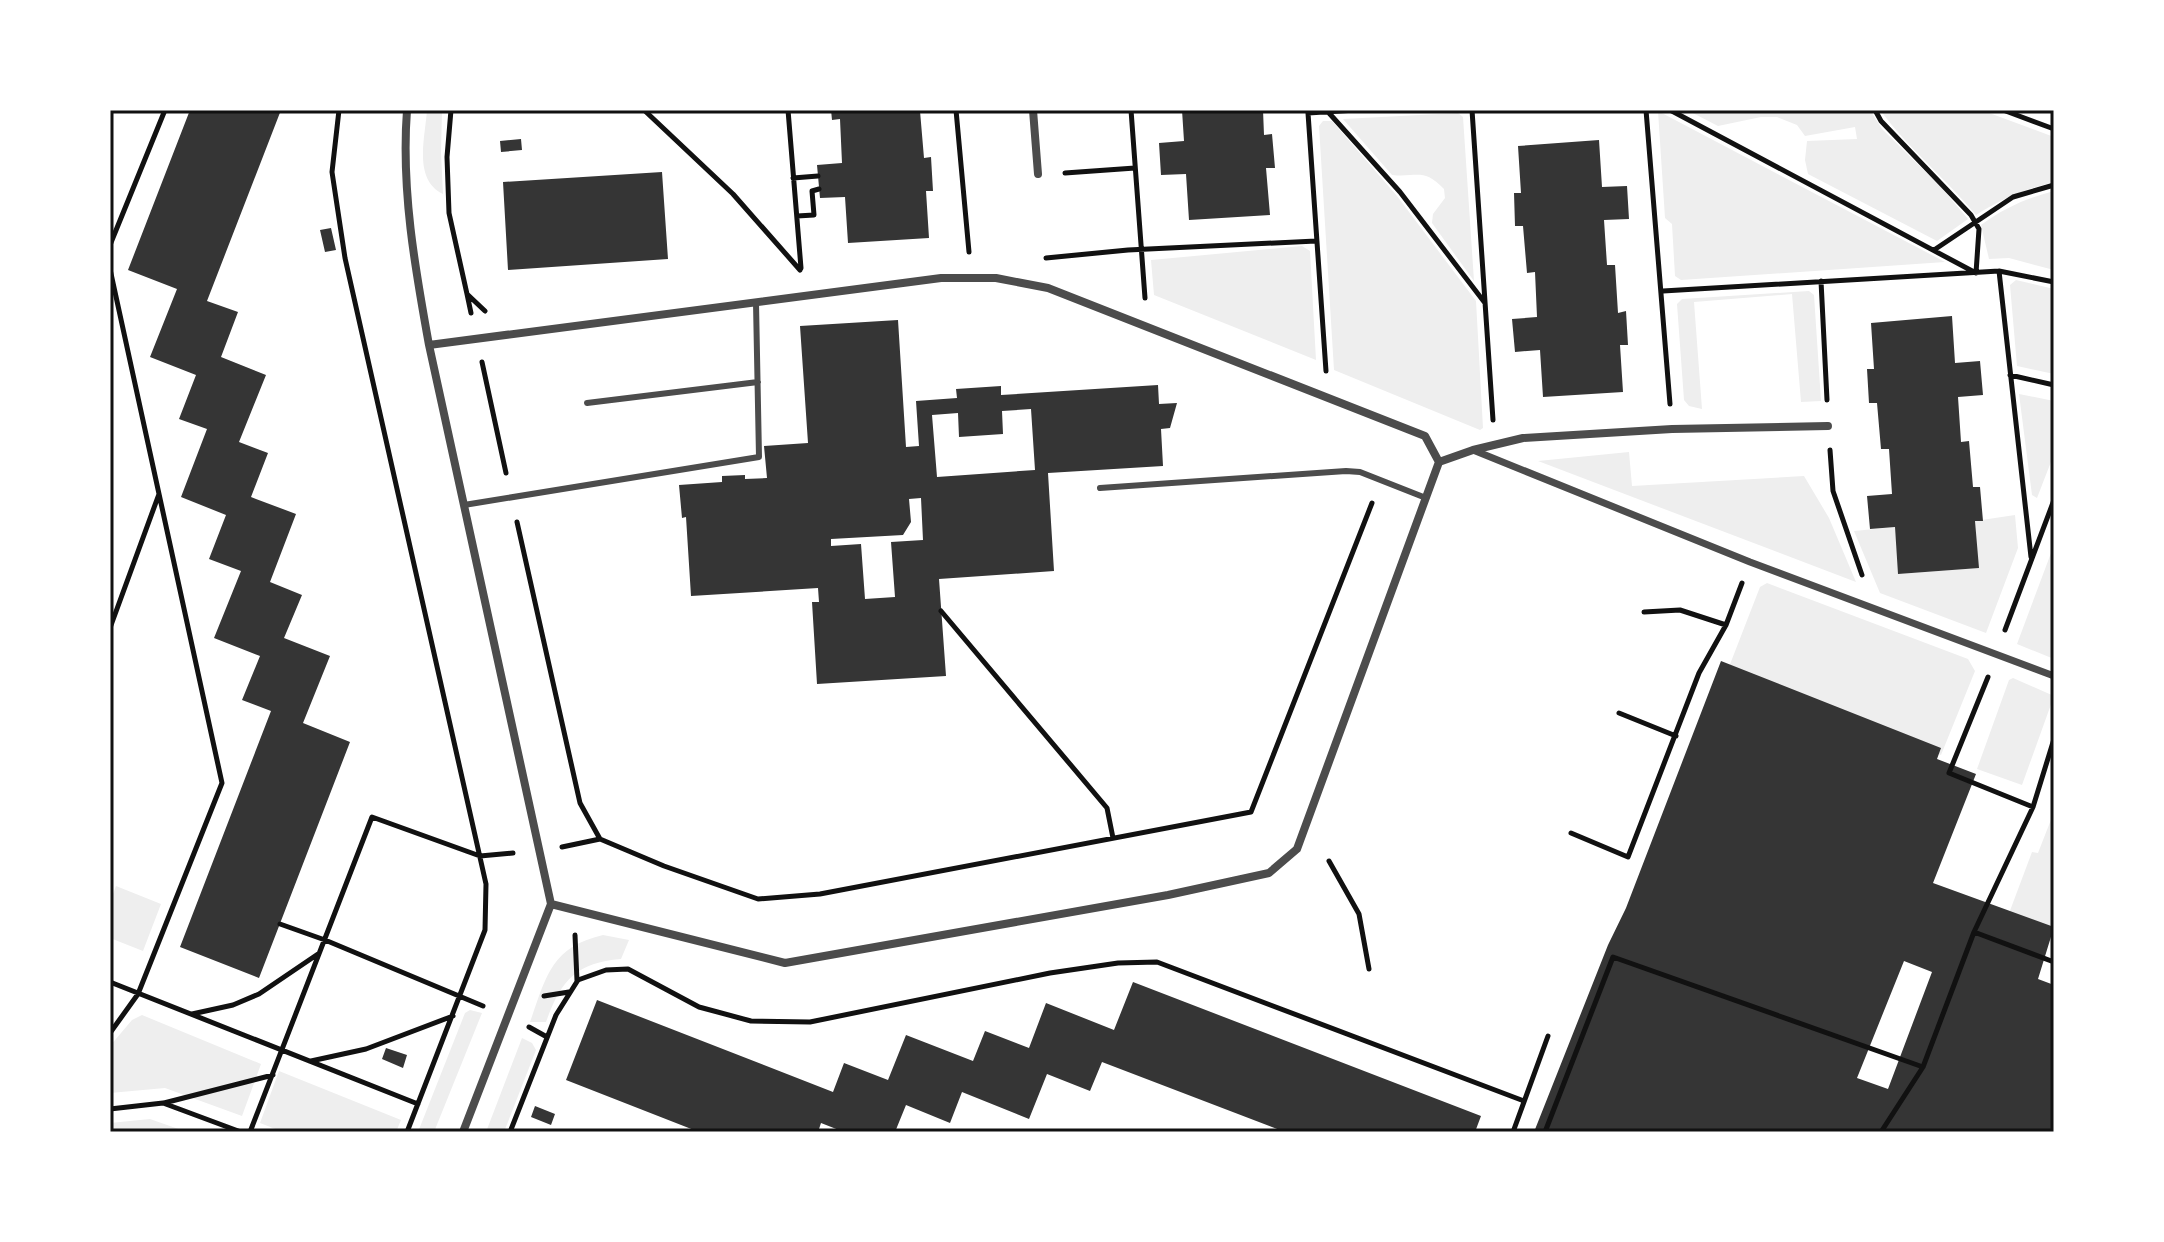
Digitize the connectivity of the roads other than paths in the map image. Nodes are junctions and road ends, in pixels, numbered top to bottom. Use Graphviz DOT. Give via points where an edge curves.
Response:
graph roads {
  1 [pos="407,110"];
  2 [pos="1033,110"];
  3 [pos="1038,174"];
  4 [pos="756,303"];
  5 [pos="429,345"];
  6 [pos="758,382"];
  7 [pos="587,403"];
  8 [pos="1828,426"];
  9 [pos="1473,450"];
  10 [pos="1439,462"];
  11 [pos="1100,488"];
  12 [pos="1426,498"];
  13 [pos="464,505"];
  14 [pos="2054,676"];
  15 [pos="551,904"];
  16 [pos="463,1132"];
  1 -- 5 [label="street" via="404,144 414,262"];
  2 -- 3 [label="street"];
  4 -- 5 [label="street"];
  4 -- 6 [label="lane"];
  4 -- 10 [label="street" via="941,278 996,278 1048,288 1425,436"];
  5 -- 13 [label="street"];
  6 -- 7 [label="lane"];
  6 -- 13 [label="lane" via="759,457"];
  8 -- 9 [label="street" via="1523,438"];
  9 -- 10 [label="street"];
  9 -- 14 [label="street"];
  10 -- 12 [label="street"];
  11 -- 12 [label="lane" via="1346,471"];
  12 -- 15 [label="street" via="1297,849 1269,873 785,963"];
  13 -- 15 [label="street"];
  15 -- 16 [label="street"];
}
